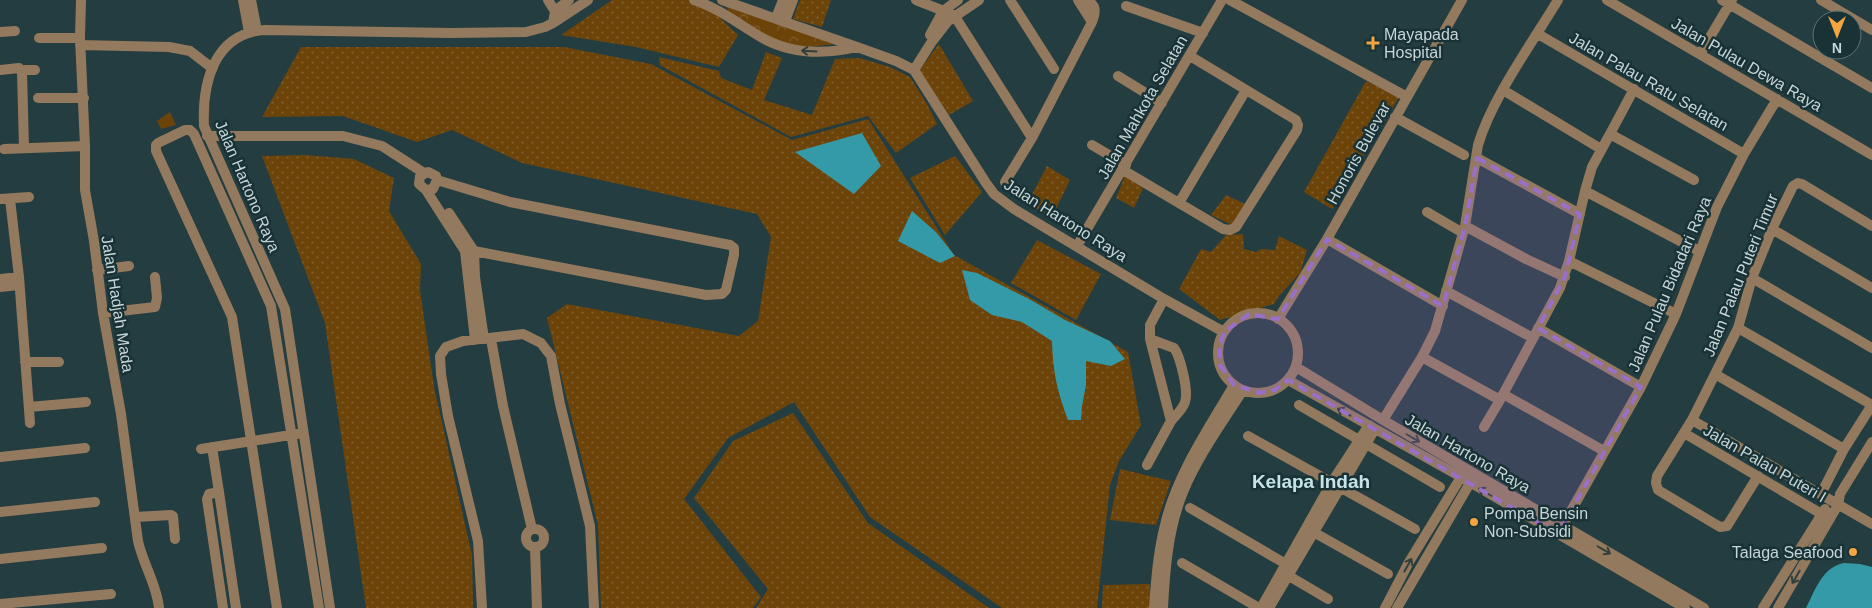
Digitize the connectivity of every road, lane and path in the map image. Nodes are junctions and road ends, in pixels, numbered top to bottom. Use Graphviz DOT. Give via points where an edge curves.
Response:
graph roads {
  1 [pos="81,0"];
  2 [pos="243,0"];
  3 [pos="251,0"];
  4 [pos="548,0"];
  5 [pos="569,0"];
  6 [pos="588,0"];
  7 [pos="694,0"];
  8 [pos="783,0"];
  9 [pos="793,0"];
  10 [pos="916,0"];
  11 [pos="958,0"];
  12 [pos="979,0"];
  13 [pos="1010,0"];
  14 [pos="1078,0"];
  15 [pos="1085,0"];
  16 [pos="1222,0"];
  17 [pos="1230,0"];
  18 [pos="1462,0"];
  19 [pos="1558,0"];
  20 [pos="1607,0"];
  21 [pos="1821,0"];
  22 [pos="1728,1"];
  23 [pos="721,3"];
  24 [pos="1126,6"];
  25 [pos="943,11"];
  26 [pos="954,15"];
  27 [pos="556,17"];
  28 [pos="781,19"];
  29 [pos="1092,22"];
  30 [pos="1872,30"];
  31 [pos="15,31"];
  32 [pos="253,31"];
  33 [pos="0,32"];
  34 [pos="1203,33"];
  35 [pos="1538,34"];
  36 [pos="39,38"];
  37 [pos="80,41"];
  38 [pos="857,47"];
  39 [pos="1700,54"];
  40 [pos="1190,56"];
  41 [pos="19,68"];
  42 [pos="212,68"];
  43 [pos="912,69"];
  44 [pos="1054,69"];
  45 [pos="0,70"];
  46 [pos="35,70"];
  47 [pos="1118,76"];
  48 [pos="1872,88"];
  49 [pos="1634,89"];
  50 [pos="1246,90"];
  51 [pos="1503,90"];
  52 [pos="1407,97"];
  53 [pos="38,98"];
  54 [pos="84,98"];
  55 [pos="1777,99"];
  56 [pos="1162,103"];
  57 [pos="1395,118"];
  58 [pos="1610,134"];
  59 [pos="207,136"];
  60 [pos="1032,138"];
  61 [pos="1092,145"];
  62 [pos="86,146"];
  63 [pos="24,148"];
  64 [pos="4,149"];
  65 [pos="1601,149"];
  66 [pos="1872,153"];
  67 [pos="1744,154"];
  68 [pos="1464,155"];
  69 [pos="1477,158"];
  70 [pos="1124,168"];
  71 [pos="424,172"];
  72 [pos="1694,180"];
  73 [pos="1006,182"];
  74 [pos="432,186"];
  75 [pos="1585,191"];
  76 [pos="28,197"];
  77 [pos="5,199"];
  78 [pos="1179,203"];
  79 [pos="1427,212"];
  80 [pos="1580,214"];
  81 [pos="1872,226"];
  82 [pos="1772,229"];
  83 [pos="1464,230"];
  84 [pos="1327,239"];
  85 [pos="1078,246"];
  86 [pos="470,251"];
  87 [pos="1699,251"];
  88 [pos="1570,261"];
  89 [pos="129,266"];
  90 [pos="97,270"];
  91 [pos="155,277"];
  92 [pos="1565,277"];
  93 [pos="0,278"];
  94 [pos="1752,278"];
  95 [pos="19,281"];
  96 [pos="0,287"];
  97 [pos="1872,288"];
  98 [pos="1446,291"];
  99 [pos="1164,299"];
  100 [pos="1442,306"];
  101 [pos="103,313"];
  102 [pos="1676,314"];
  103 [pos="1278,319"];
  104 [pos="1538,328"];
  105 [pos="1738,328"];
  106 [pos="1224,332"];
  107 [pos="1533,338"];
  108 [pos="483,339"];
  109 [pos="1150,339"];
  110 [pos="1872,348"];
  111 [pos="1422,357"];
  112 [pos="25,362"];
  113 [pos="59,362"];
  114 [pos="1296,367"];
  115 [pos="1716,374"];
  116 [pos="1288,380"];
  117 [pos="1641,387"];
  118 [pos="1238,388"];
  119 [pos="1502,397"];
  120 [pos="86,402"];
  121 [pos="1872,405"];
  122 [pos="1298,406"];
  123 [pos="29,407"];
  124 [pos="1383,420"];
  125 [pos="1692,420"];
  126 [pos="1171,421"];
  127 [pos="30,423"];
  128 [pos="1372,427"];
  129 [pos="1484,427"];
  130 [pos="304,433"];
  131 [pos="1684,433"];
  132 [pos="292,435"];
  133 [pos="1248,436"];
  134 [pos="252,441"];
  135 [pos="1363,442"];
  136 [pos="1872,442"];
  137 [pos="85,448"];
  138 [pos="1844,448"];
  139 [pos="1604,451"];
  140 [pos="0,457"];
  141 [pos="1147,464"];
  142 [pos="1758,476"];
  143 [pos="1461,477"];
  144 [pos="1470,484"];
  145 [pos="1336,485"];
  146 [pos="1440,487"];
  147 [pos="219,492"];
  148 [pos="1820,494"];
  149 [pos="95,502"];
  150 [pos="1834,503"];
  151 [pos="1190,508"];
  152 [pos="0,512"];
  153 [pos="1826,516"];
  154 [pos="135,517"];
  155 [pos="1872,524"];
  156 [pos="1415,529"];
  157 [pos="1560,530"];
  158 [pos="1311,531"];
  159 [pos="175,539"];
  160 [pos="102,548"];
  161 [pos="0,560"];
  162 [pos="1182,563"];
  163 [pos="1289,569"];
  164 [pos="1388,574"];
  165 [pos="111,594"];
  166 [pos="1328,598"];
  167 [pos="0,604"];
  168 [pos="159,608"];
  169 [pos="223,608"];
  170 [pos="236,608"];
  171 [pos="277,608"];
  172 [pos="319,608"];
  173 [pos="330,608"];
  174 [pos="482,608"];
  175 [pos="537,608"];
  176 [pos="594,608"];
  177 [pos="1154,608"];
  178 [pos="1163,608"];
  179 [pos="1260,608"];
  180 [pos="1269,608"];
  181 [pos="1385,608"];
  182 [pos="1397,608"];
  183 [pos="1685,608"];
  184 [pos="1704,608"];
  185 [pos="1763,608"];
  186 [pos="1778,608"];
  1 -- 37 [label="street, Jalan Hadjah Mada"];
  2 -- 32 [label="street"];
  3 -- 32 [label="street"];
  4 -- 27 [label="street"];
  5 -- 27 [label="street"];
  6 -- 27 [label="street"];
  7 -- 23 [label="street"];
  8 -- 28 [label="street"];
  9 -- 28 [label="street"];
  10 -- 25 [label="street"];
  11 -- 25 [label="street"];
  12 -- 26 [label="street"];
  13 -- 44 [label="street"];
  14 -- 29 [label="street"];
  15 -- 29 [label="street" via="1092,2 1094,7"];
  16 -- 34 [label="street, Jalan Mahkota Selatan"];
  17 -- 52 [label="street"];
  18 -- 52 [label="street, Honoris Bulevar"];
  19 -- 35 [label="street"];
  20 -- 39 [label="street, Jalan Pulau Dewa Raya"];
  21 -- 30 [label="street"];
  22 -- 39 [label="street"];
  22 -- 48 [label="street"];
  23 -- 28 [label="street"];
  38 -- 23 [label="street, one-way" via="840,51 780,47 760,37"];
  24 -- 34 [label="street"];
  25 -- 26 [label="street"];
  25 -- 43 [label="street"];
  26 -- 43 [label="street"];
  26 -- 60 [label="street"];
  27 -- 32 [label="street" via="536,30 516,32"];
  28 -- 38 [label="street"];
  29 -- 60 [label="street"];
  31 -- 33 [label="street"];
  32 -- 42 [label="street, Jalan Hartono Raya" via="229,43"];
  34 -- 40 [label="street, Jalan Mahkota Selatan"];
  35 -- 49 [label="street, Jalan Palau Ratu Selatan"];
  35 -- 51 [label="street"];
  36 -- 37 [label="street"];
  37 -- 42 [label="street" via="169,46 190,51"];
  37 -- 54 [label="street, Jalan Hadjah Mada"];
  38 -- 43 [label="street"];
  39 -- 55 [label="street, Jalan Pulau Dewa Raya"];
  40 -- 50 [label="street"];
  40 -- 56 [label="street, Jalan Mahkota Selatan"];
  41 -- 45 [label="street"];
  42 -- 59 [label="street, Jalan Hartono Raya" via="203,113"];
  43 -- 85 [label="street, Jalan Hartono Raya" via="994,194"];
  46 -- 63 [label="street" via="22,72"];
  47 -- 56 [label="street"];
  49 -- 58 [label="street"];
  49 -- 67 [label="street, Jalan Palau Ratu Selatan"];
  50 -- 78 [label="street"];
  50 -- 78 [label="street" via="1296,120 1297,130 1234,229 1227,231"];
  51 -- 65 [label="street"];
  51 -- 69 [label="street" via="1481,134"];
  52 -- 57 [label="street, Honoris Bulevar"];
  53 -- 54 [label="street"];
  54 -- 62 [label="street, Jalan Hadjah Mada"];
  55 -- 66 [label="street, Jalan Pulau Dewa Raya"];
  55 -- 67 [label="street, Jalan Pulau Bidadari Raya"];
  56 -- 70 [label="street, Jalan Mahkota Selatan"];
  57 -- 68 [label="street"];
  57 -- 84 [label="street, Honoris Bulevar"];
  58 -- 65 [label="street"];
  58 -- 72 [label="street"];
  59 -- 71 [label="street" via="343,136 382,146"];
  59 -- 130 [label="street, Jalan Hartono Raya" via="285,309"];
  60 -- 73 [label="street"];
  61 -- 70 [label="street"];
  62 -- 63 [label="street"];
  62 -- 90 [label="street, Jalan Hadjah Mada" via="85,190"];
  63 -- 64 [label="street"];
  65 -- 75 [label="street"];
  67 -- 87 [label="street, Jalan Pulau Bidadari Raya" via="1716,207"];
  69 -- 80 [label="street"];
  69 -- 83 [label="street"];
  70 -- 78 [label="street"];
  70 -- 85 [label="street, Jalan Mahkota Selatan"];
  71 -- 74 [label="street" via="433,173"];
  71 -- 74 [label="street" via="419,184"];
  74 -- 86 [label="street"];
  74 -- 86 [label="street" via="730,245 734,248 734,255 726,290 722,294 706,295"];
  75 -- 80 [label="street"];
  75 -- 87 [label="street"];
  76 -- 77 [label="street"];
  77 -- 95 [label="street"];
  79 -- 83 [label="street"];
  80 -- 88 [label="street"];
  81 -- 82 [label="street, Jalan Palau Puteri Timur" via="1798,183 1793,186"];
  82 -- 94 [label="street, Jalan Palau Puteri Timur"];
  82 -- 97 [label="street"];
  83 -- 92 [label="street"];
  83 -- 98 [label="street"];
  84 -- 100 [label="street"];
  84 -- 103 [label="street, Honoris Bulevar"];
  85 -- 99 [label="street, Jalan Hartono Raya"];
  86 -- 108 [label="street"];
  87 -- 102 [label="street, Jalan Pulau Bidadari Raya"];
  88 -- 92 [label="street"];
  88 -- 102 [label="street"];
  89 -- 90 [label="street"];
  90 -- 101 [label="street, Jalan Hadjah Mada"];
  91 -- 101 [label="street" via="155,307"];
  92 -- 104 [label="street"];
  93 -- 95 [label="street"];
  94 -- 105 [label="street, Jalan Palau Puteri Timur"];
  94 -- 110 [label="street"];
  95 -- 96 [label="street"];
  95 -- 112 [label="street"];
  98 -- 100 [label="street"];
  98 -- 107 [label="street"];
  99 -- 106 [label="street, Jalan Hartono Raya"];
  99 -- 109 [label="street" via="1150,325"];
  100 -- 111 [label="street" via="1435,331"];
  101 -- 154 [label="street, Jalan Hadjah Mada"];
  102 -- 117 [label="street, Jalan Pulau Bidadari Raya"];
  103 -- 106 [label="street" via="1249,314"];
  103 -- 114 [label="street" via="1294,335 1298,345"];
  104 -- 107 [label="street"];
  104 -- 117 [label="street"];
  105 -- 115 [label="street, Jalan Palau Puteri Timur"];
  105 -- 121 [label="street"];
  106 -- 118 [label="street" via="1218,356 1223,372"];
  107 -- 119 [label="street"];
  108 -- 174 [label="street" via="446,347 440,356 448,416 478,541"];
  108 -- 175 [label="street" via="503,406 532,529 526,540 535,548"];
  108 -- 176 [label="street" via="528,335 541,343 551,356 590,526"];
  109 -- 126 [label="street"];
  109 -- 126 [label="street" via="1174,348 1179,358 1186,401"];
  111 -- 119 [label="street"];
  111 -- 124 [label="street"];
  112 -- 113 [label="street"];
  112 -- 123 [label="street"];
  114 -- 116 [label="street"];
  114 -- 124 [label="street, Jalan Hartono Raya"];
  115 -- 125 [label="street, Jalan Palau Puteri Timur"];
  115 -- 138 [label="street"];
  116 -- 118 [label="street" via="1267,392"];
  128 -- 116 [label="street, Jalan Hartono Raya, one-way"];
  117 -- 139 [label="street, Jalan Pulau Bidadari Raya"];
  118 -- 177 [label="street" via="1188,464 1173,497 1163,536"];
  118 -- 178 [label="street" via="1183,492 1169,539"];
  119 -- 129 [label="street"];
  119 -- 139 [label="street"];
  120 -- 123 [label="street"];
  121 -- 138 [label="street"];
  122 -- 135 [label="street"];
  123 -- 127 [label="street"];
  124 -- 157 [label="street, Jalan Hartono Raya, one-way"];
  125 -- 131 [label="street, Jalan Palau Puteri Timur"];
  125 -- 148 [label="street, Jalan Palau Puteri I"];
  126 -- 141 [label="street"];
  128 -- 135 [label="street"];
  128 -- 143 [label="street, Jalan Hartono Raya"];
  130 -- 132 [label="street"];
  130 -- 173 [label="street, Jalan Hartono Raya"];
  131 -- 142 [label="street, Jalan Palau Puteri I"];
  131 -- 142 [label="street, Jalan Palau Puteri Timur" via="1657,476 1656,487 1720,527 1727,526"];
  132 -- 134 [label="street"];
  132 -- 134 [label="street" via="271,306 194,134 185,130 158,143 156,151 232,317"];
  132 -- 172 [label="street"];
  133 -- 145 [label="street"];
  134 -- 147 [label="street" via="207,448"];
  134 -- 171 [label="street"];
  135 -- 145 [label="street"];
  135 -- 146 [label="street"];
  136 -- 150 [label="street"];
  137 -- 140 [label="street"];
  138 -- 148 [label="street"];
  139 -- 157 [label="street, Jalan Pulau Bidadari Raya"];
  142 -- 153 [label="street, Jalan Palau Puteri I"];
  143 -- 144 [label="street, Jalan Hartono Raya"];
  181 -- 143 [label="street, Jalan Hartono Raya, one-way"];
  157 -- 144 [label="street, Jalan Hartono Raya, one-way"];
  144 -- 182 [label="street, Jalan Hartono Raya"];
  145 -- 156 [label="street"];
  145 -- 158 [label="street"];
  147 -- 169 [label="street" via="209,494 207,499"];
  147 -- 170 [label="street"];
  148 -- 150 [label="street, Jalan Palau Puteri I"];
  149 -- 152 [label="street"];
  150 -- 153 [label="street"];
  150 -- 155 [label="street, Jalan Palau Puteri I"];
  151 -- 163 [label="street"];
  153 -- 185 [label="street"];
  153 -- 186 [label="street, one-way"];
  154 -- 159 [label="street" via="173,516"];
  154 -- 168 [label="street, Jalan Hadjah Mada" via="141,553"];
  157 -- 183 [label="street, Jalan Hartono Raya"];
  157 -- 184 [label="street, Jalan Hartono Raya, one-way"];
  158 -- 163 [label="street"];
  158 -- 164 [label="street"];
  160 -- 161 [label="street"];
  162 -- 179 [label="street"];
  163 -- 166 [label="street"];
  163 -- 179 [label="street"];
  163 -- 180 [label="street"];
  165 -- 167 [label="street"];
}
